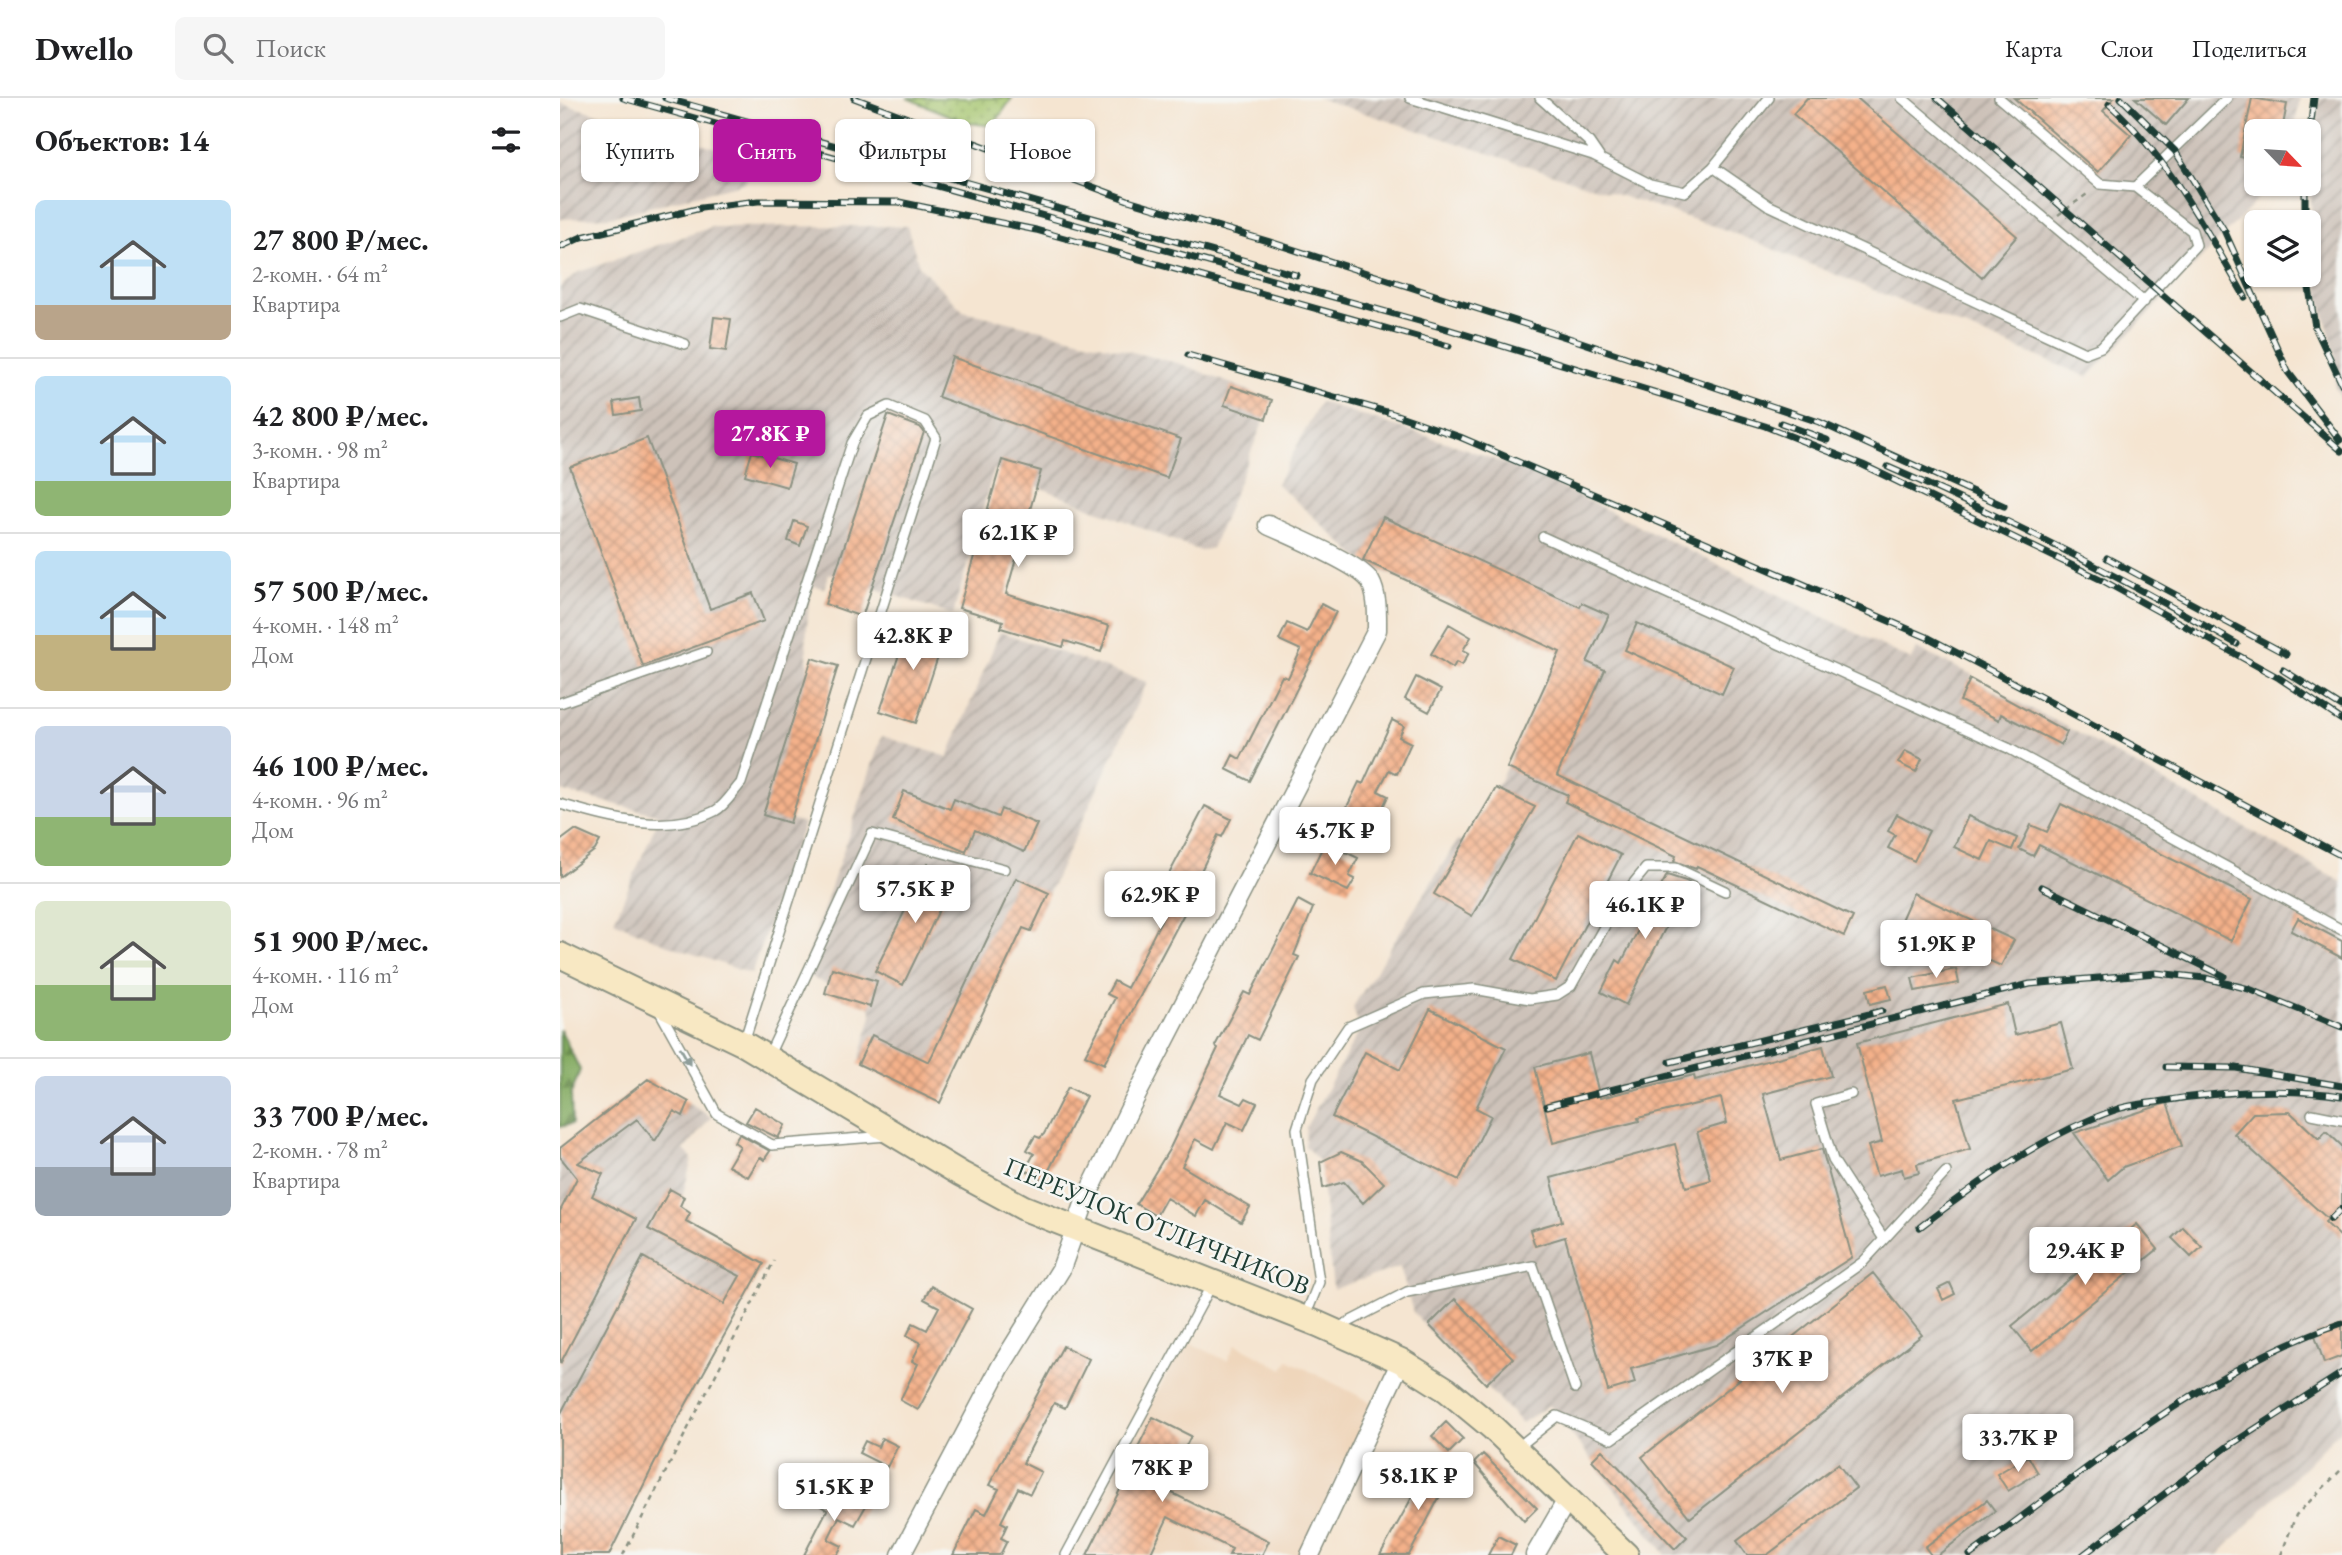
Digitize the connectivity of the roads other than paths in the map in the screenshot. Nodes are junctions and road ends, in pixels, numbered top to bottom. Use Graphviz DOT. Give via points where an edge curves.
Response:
graph roads {
  1 [pos="1410,98"];
  2 [pos="1540,98"];
  3 [pos="1769,98"];
  4 [pos="1902,98"];
  5 [pos="1999,98"];
  6 [pos="2227,98"];
  7 [pos="1601,160"];
  8 [pos="1713,167"];
  9 [pos="2135,187"];
  10 [pos="2144,302"];
  11 [pos="560,317"];
  12 [pos="685,344"];
  13 [pos="1268,525"];
  14 [pos="1543,537"];
  15 [pos="706,652"];
  16 [pos="560,702"];
  17 [pos="560,804"];
  18 [pos="1004,869"];
  19 [pos="1724,891"];
  20 [pos="2342,930"];
  21 [pos="560,955"];
  22 [pos="651,996"];
  23 [pos="744,1044"];
  24 [pos="768,1057"];
  25 [pos="1851,1094"];
  26 [pos="2312,1114"];
  27 [pos="2342,1120"];
  28 [pos="897,1135"];
  29 [pos="1946,1172"];
  30 [pos="1075,1229"];
  31 [pos="1884,1239"];
  32 [pos="1212,1282"];
  33 [pos="1305,1319"];
  34 [pos="1333,1330"];
  35 [pos="1401,1361"];
  36 [pos="1575,1388"];
  37 [pos="1516,1449"];
  38 [pos="1568,1498"];
  39 [pos="901,1555"];
  40 [pos="1066,1555"];
  41 [pos="1310,1555"];
  42 [pos="1535,1555"];
  43 [pos="1626,1555"];
  1 -- 7 [label="lane"];
  2 -- 7 [label="lane" via="1589,142"];
  3 -- 8 [label="lane"];
  4 -- 10 [label="lane"];
  5 -- 9 [label="lane" via="2100,184"];
  6 -- 9 [label="lane"];
  7 -- 8 [label="lane" via="1650,184 1685,191"];
  8 -- 10 [label="lane" via="1768,205 2085,353 2101,347"];
  9 -- 10 [label="lane" via="2192,231 2196,245"];
  11 -- 12 [label="lane" via="580,309"];
  13 -- 30 [label="street" via="1370,579 1377,604 1377,630 1129,1110"];
  14 -- 20 [label="lane" via="2008,748"];
  15 -- 16 [label="lane"];
  17 -- 23 [label="lane" via="642,823 682,822 717,810 741,783 852,443 868,416 889,406 925,421 936,438"];
  18 -- 24 [label="lane" via="872,834"];
  19 -- 33 [label="lane" via="1676,868 1646,869 1618,902 1571,986 1557,995 1530,999 1474,989 1424,994 1348,1027 1313,1079 1297,1129 1320,1282"];
  21 -- 22 [label="main road, ПЕРЕУЛОК ОТЛИЧНИКОВ"];
  22 -- 23 [label="main road, ПЕРЕУЛОК ОТЛИЧНИКОВ"];
  22 -- 28 [label="lane, one-way" via="717,1114 739,1127 772,1145"];
  23 -- 24 [label="main road, ПЕРЕУЛОК ОТЛИЧНИКОВ"];
  24 -- 28 [label="main road, ПЕРЕУЛОК ОТЛИЧНИКОВ"];
  25 -- 31 [label="lane" via="1816,1104 1833,1160"];
  26 -- 27 [label="lane"];
  28 -- 30 [label="main road, ПЕРЕУЛОК ОТЛИЧНИКОВ" via="1024,1208"];
  29 -- 31 [label="lane"];
  30 -- 32 [label="main road, ПЕРЕУЛОК ОТЛИЧНИКОВ"];
  30 -- 39 [label="street" via="1061,1269 1001,1366"];
  31 -- 37 [label="lane" via="1863,1262 1612,1439 1557,1416"];
  32 -- 33 [label="main road, ПЕРЕУЛОК ОТЛИЧНИКОВ"];
  32 -- 40 [label="lane"];
  33 -- 34 [label="main road, ПЕРЕУЛОК ОТЛИЧНИКОВ"];
  34 -- 35 [label="main road, ПЕРЕУЛОК ОТЛИЧНИКОВ"];
  34 -- 36 [label="lane" via="1407,1292 1533,1266"];
  35 -- 37 [label="main road, ПЕРЕУЛОК ОТЛИЧНИКОВ" via="1447,1390"];
  35 -- 41 [label="street"];
  37 -- 38 [label="main road, ПЕРЕУЛОК ОТЛИЧНИКОВ"];
  38 -- 42 [label="street"];
  38 -- 43 [label="main road, ПЕРЕУЛОК ОТЛИЧНИКОВ"];
}
